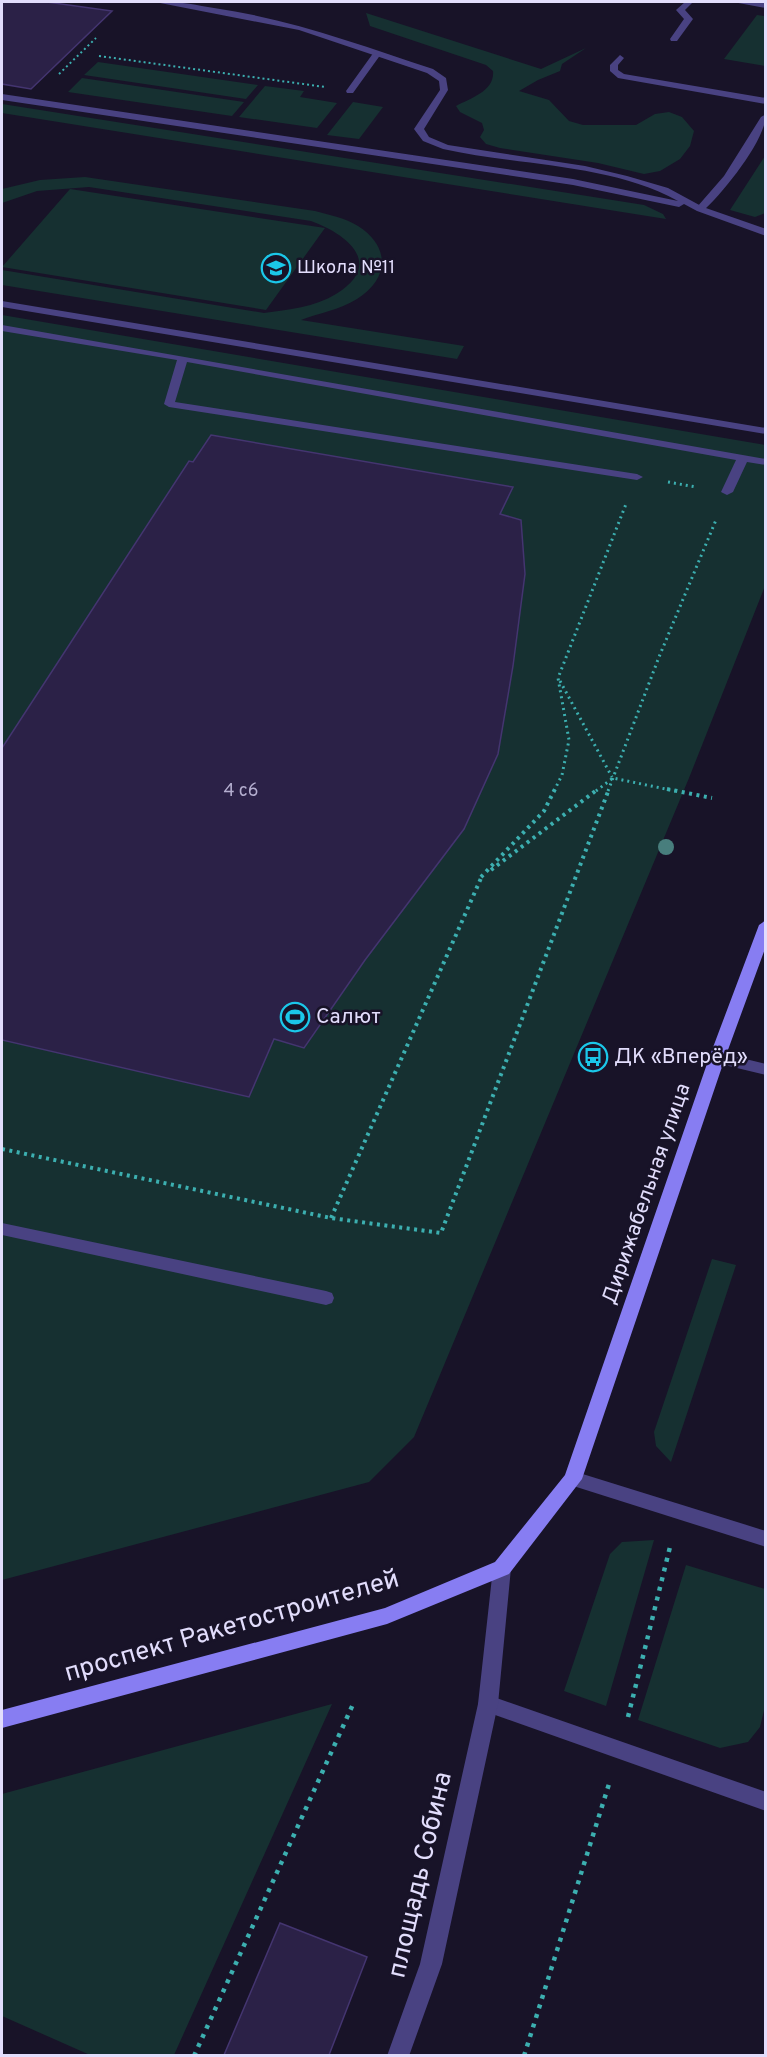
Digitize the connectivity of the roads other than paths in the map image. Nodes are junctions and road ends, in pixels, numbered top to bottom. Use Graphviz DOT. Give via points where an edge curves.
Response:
graph roads {
  1 [pos="159,2"];
  2 [pos="688,2"];
  3 [pos="737,2"];
  4 [pos="765,6"];
  5 [pos="674,39"];
  6 [pos="377,54"];
  7 [pos="620,58"];
  8 [pos="350,91"];
  9 [pos="2,97"];
  10 [pos="765,101"];
  11 [pos="765,117"];
  12 [pos="700,209"];
  13 [pos="765,233"];
  14 [pos="2,304"];
  15 [pos="2,328"];
  16 [pos="183,358"];
  17 [pos="765,431"];
  18 [pos="743,458"];
  19 [pos="765,462"];
  20 [pos="637,477"];
  21 [pos="728,492"];
  22 [pos="765,925"];
  23 [pos="717,1058"];
  24 [pos="765,1070"];
  25 [pos="2,1229"];
  26 [pos="326,1298"];
  27 [pos="573,1479"];
  28 [pos="765,1539"];
  29 [pos="502,1568"];
  30 [pos="488,1704"];
  31 [pos="2,1719"];
  32 [pos="765,1802"];
  33 [pos="398,2055"];
  1 -- 6 [label="street" via="301,28"];
  2 -- 5 [label="street" via="680,10 689,19"];
  3 -- 4 [label="street"];
  6 -- 8 [label="street"];
  6 -- 12 [label="street" via="430,71 443,80 444,90 418,129 426,139 446,147 624,178 665,190"];
  7 -- 10 [label="street" via="614,71 621,76"];
  9 -- 12 [label="street" via="573,182"];
  11 -- 12 [label="street" via="722,185"];
  12 -- 13 [label="street"];
  14 -- 17 [label="street"];
  15 -- 16 [label="street"];
  16 -- 18 [label="street"];
  16 -- 20 [label="street" via="169,404"];
  18 -- 19 [label="street"];
  18 -- 21 [label="street"];
  22 -- 23 [label="main road, Дирижабельная улица"];
  23 -- 24 [label="street"];
  23 -- 27 [label="main road, Дирижабельная улица"];
  25 -- 26 [label="street"];
  27 -- 28 [label="street"];
  27 -- 29 [label="main road, проспект Ракетостроителей"];
  29 -- 30 [label="street"];
  29 -- 31 [label="main road, проспект Ракетостроителей" via="387,1616"];
  30 -- 32 [label="street"];
  30 -- 33 [label="street, площадь Собина" via="431,1964"];
}
